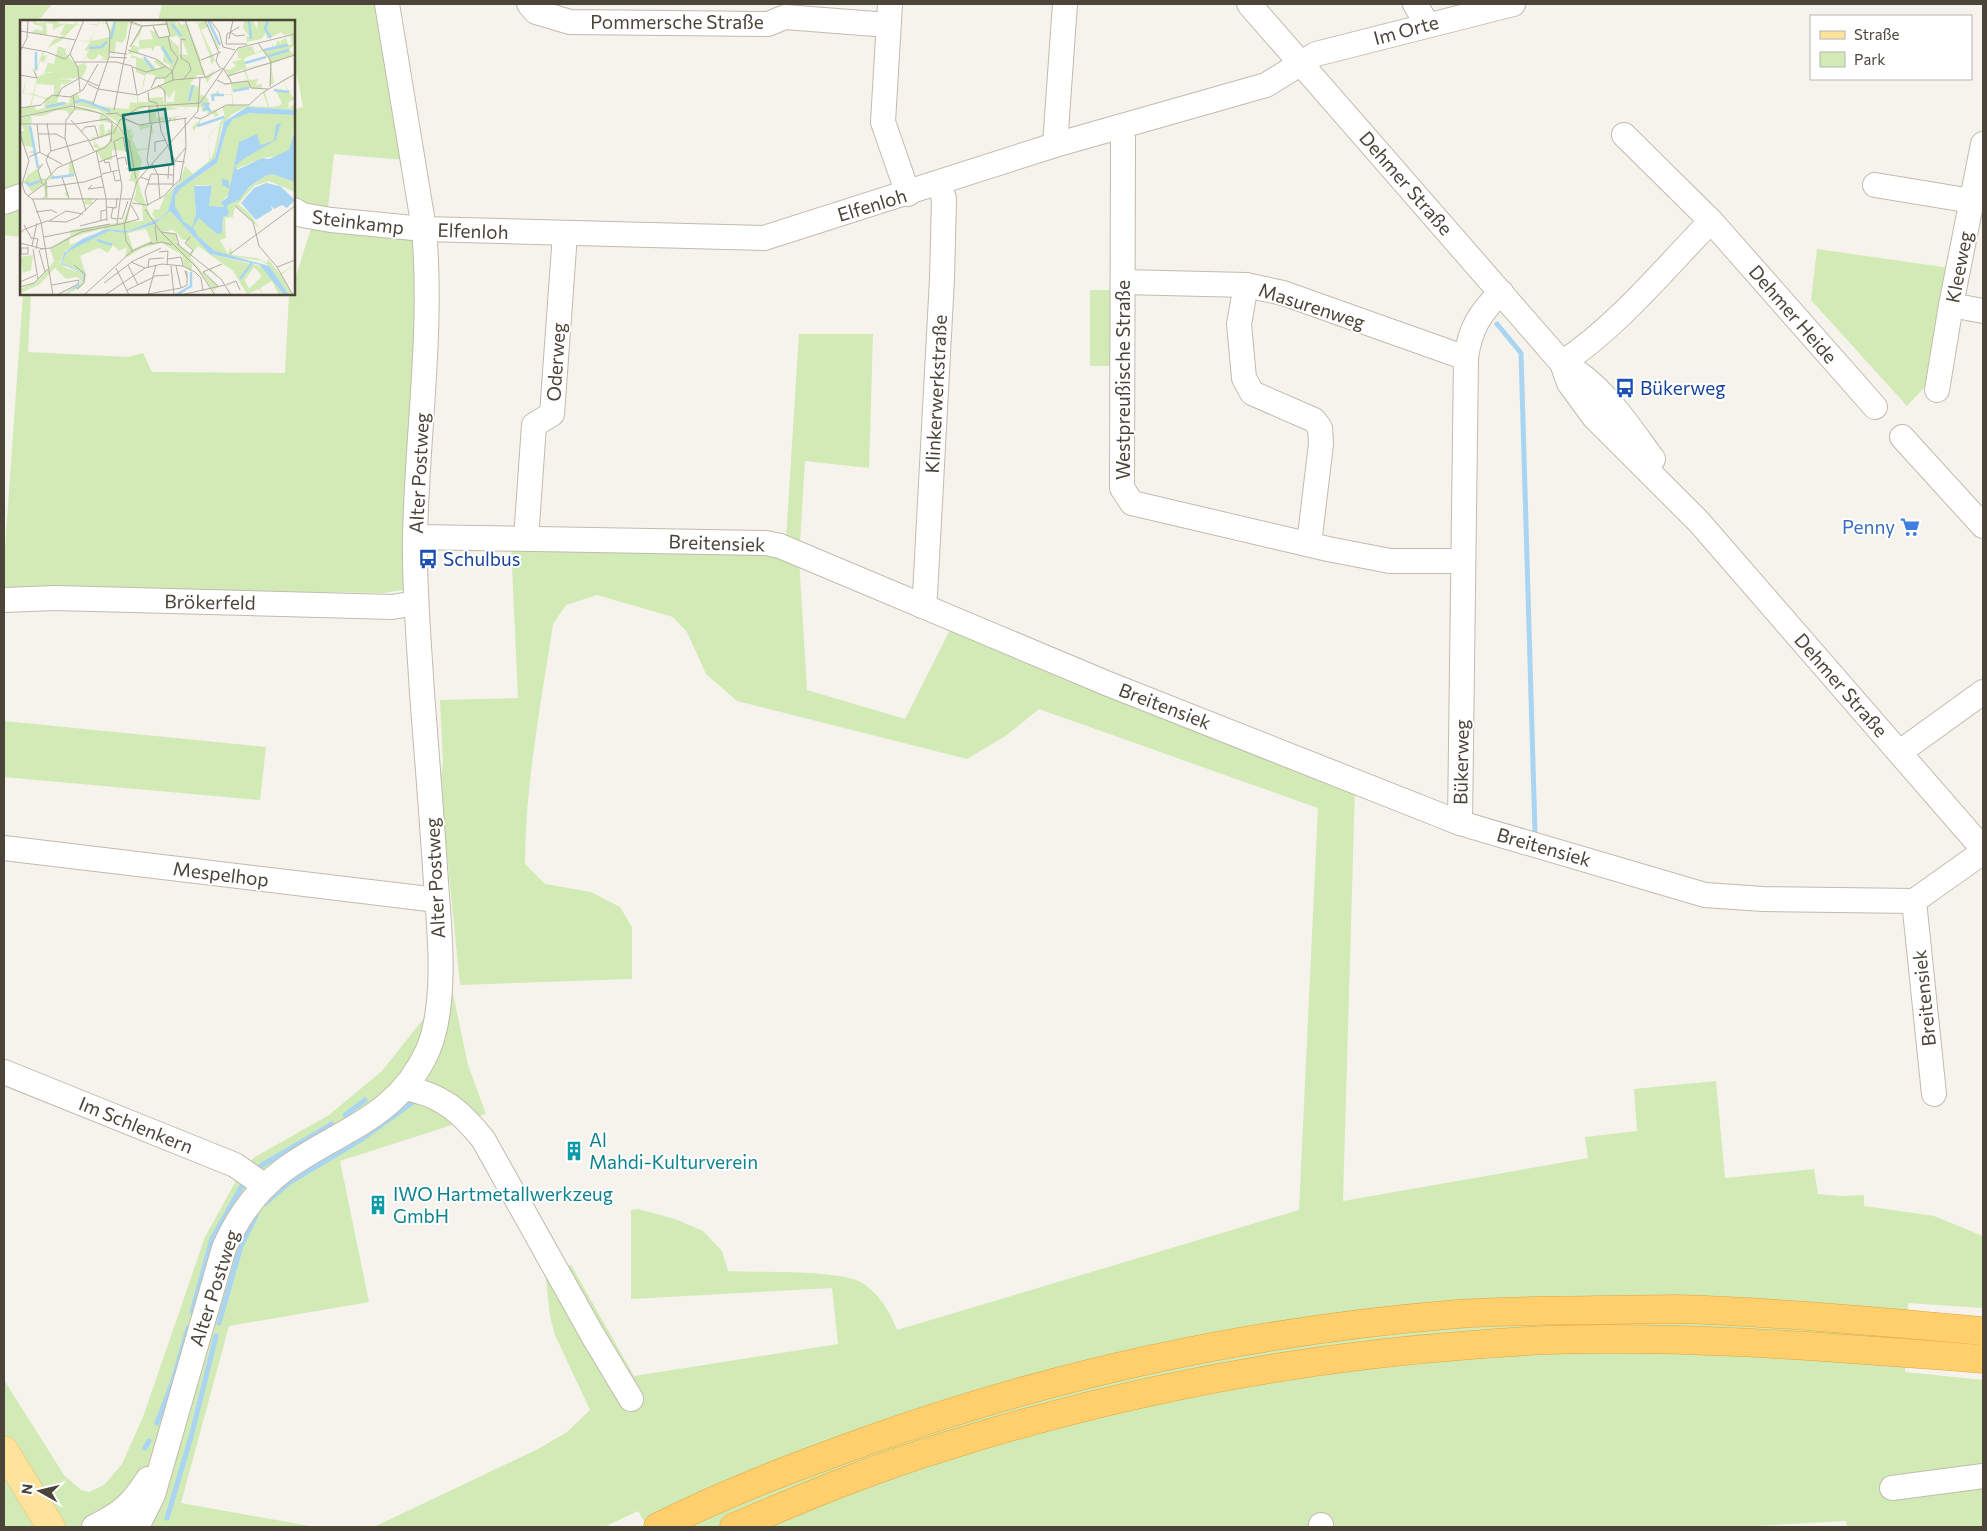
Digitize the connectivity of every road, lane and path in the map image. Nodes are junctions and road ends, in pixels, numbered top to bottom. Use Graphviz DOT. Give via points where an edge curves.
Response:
graph roads {
  1 [pos="387,4"];
  2 [pos="530,4"];
  3 [pos="1066,4"];
  4 [pos="1250,4"];
  5 [pos="1415,4"];
  6 [pos="1513,4"];
  7 [pos="889,15"];
  8 [pos="1427,24"];
  9 [pos="1302,63"];
  10 [pos="1119,127"];
  11 [pos="1624,135"];
  12 [pos="1983,144"];
  13 [pos="1055,146"];
  14 [pos="938,183"];
  15 [pos="1875,185"];
  16 [pos="908,194"];
  17 [pos="20,196"];
  18 [pos="1972,201"];
  19 [pos="4,202"];
  20 [pos="295,211"];
  21 [pos="1712,221"];
  22 [pos="424,229"];
  23 [pos="566,234"];
  24 [pos="1123,282"];
  25 [pos="1246,285"];
  26 [pos="1501,292"];
  27 [pos="1951,305"];
  28 [pos="1983,311"];
  29 [pos="1466,358"];
  30 [pos="1562,363"];
  31 [pos="1937,390"];
  32 [pos="1875,407"];
  33 [pos="1902,437"];
  34 [pos="1983,526"];
  35 [pos="415,537"];
  36 [pos="526,539"];
  37 [pos="1309,544"];
  38 [pos="1463,560"];
  39 [pos="4,600"];
  40 [pos="416,603"];
  41 [pos="922,606"];
  42 [pos="1983,692"];
  43 [pos="1900,752"];
  44 [pos="1460,823"];
  45 [pos="4,848"];
  46 [pos="1983,851"];
  47 [pos="437,900"];
  48 [pos="1914,901"];
  49 [pos="4,1072"];
  50 [pos="406,1088"];
  51 [pos="1934,1094"];
  52 [pos="265,1186"];
  53 [pos="1983,1331"];
  54 [pos="1983,1359"];
  55 [pos="631,1399"];
  56 [pos="4,1450"];
  57 [pos="166,1450"];
  58 [pos="1983,1476"];
  59 [pos="828,1488"];
  60 [pos="1892,1488"];
  61 [pos="51,1527"];
  62 [pos="94,1527"];
  63 [pos="132,1527"];
  64 [pos="658,1527"];
  65 [pos="734,1527"];
  66 [pos="772,1527"];
  1 -- 22 [label="street, Alter Postweg"];
  2 -- 7 [label="street, Pommersche Straße" via="536,12 570,22 768,24 785,16"];
  3 -- 13 [label="street"];
  4 -- 9 [label="street, Dehmer Straße"];
  5 -- 8 [label="street"];
  6 -- 8 [label="street, Im Orte"];
  7 -- 16 [label="street" via="883,122"];
  8 -- 9 [label="street, Im Orte" via="1316,54"];
  9 -- 10 [label="street, Elfenloh" via="1266,85"];
  9 -- 26 [label="street, Dehmer Straße"];
  10 -- 13 [label="street, Elfenloh"];
  10 -- 24 [label="street, Westpreußische Straße" via="1123,139"];
  11 -- 21 [label="street, Dehmer Heide"];
  12 -- 18 [label="street, Kleeweg"];
  13 -- 14 [label="street, Elfenloh"];
  14 -- 16 [label="street, Elfenloh"];
  14 -- 41 [label="street, Klinkerwerkstraße" via="944,199 942,279"];
  15 -- 18 [label="street"];
  16 -- 23 [label="street, Elfenloh" via="764,238"];
  17 -- 19 [label="street"];
  18 -- 27 [label="street, Kleeweg"];
  20 -- 22 [label="street, Steinkamp" via="302,215 332,220"];
  21 -- 30 [label="street" via="1611,324"];
  21 -- 32 [label="street, Dehmer Heide"];
  22 -- 23 [label="street, Elfenloh"];
  22 -- 35 [label="street, Alter Postweg" via="426,335"];
  23 -- 36 [label="street, Oderweg" via="552,414 534,425"];
  24 -- 25 [label="street, Masurenweg"];
  24 -- 37 [label="street, Westpreußische Straße" via="1122,488 1132,503"];
  25 -- 29 [label="street, Masurenweg" via="1283,294"];
  25 -- 37 [label="street" via="1239,324 1244,378 1252,394 1314,420 1320,428 1321,444"];
  26 -- 29 [label="street, Bükerweg" via="1477,319 1468,339"];
  26 -- 30 [label="street, Dehmer Straße"];
  27 -- 28 [label="street"];
  27 -- 31 [label="street, Kleeweg"];
  29 -- 38 [label="street, Bükerweg"];
  30 -- 43 [label="street, Dehmer Straße" via="1570,383 1594,417 1699,522"];
  33 -- 34 [label="street"];
  35 -- 36 [label="street, Breitensiek"];
  35 -- 40 [label="street, Alter Postweg"];
  36 -- 41 [label="street, Breitensiek" via="766,543"];
  37 -- 38 [label="street, Westpreußische Straße" via="1390,561"];
  38 -- 44 [label="street, Bükerweg"];
  39 -- 40 [label="street, Brökerfeld" via="55,598 392,607"];
  40 -- 47 [label="street, Alter Postweg"];
  41 -- 44 [label="street, Breitensiek" via="1106,683"];
  42 -- 43 [label="street"];
  43 -- 46 [label="street, Dehmer Straße"];
  44 -- 48 [label="street, Breitensiek" via="1705,895"];
  45 -- 47 [label="street, Mespelhop"];
  46 -- 48 [label="street"];
  47 -- 50 [label="street, Alter Postweg" via="438,1016 428,1050"];
  48 -- 51 [label="street, Breitensiek"];
  49 -- 52 [label="street, Im Schlenkern" via="235,1165"];
  50 -- 52 [label="street, Alter Postweg" via="354,1129 306,1155"];
  50 -- 55 [label="street" via="442,1100 466,1119 483,1139"];
  52 -- 57 [label="street, Alter Postweg" via="235,1222 224,1248"];
  53 -- 64 [label="highway" via="1674,1309 1461,1314 1259,1338 1128,1364 1024,1390 921,1422 739,1490"];
  54 -- 59 [label="highway" via="1689,1339 1547,1340 1367,1354 1182,1385 1069,1411 949,1445"];
  56 -- 61 [label="main road"];
  57 -- 62 [label="street, Alter Postweg" via="134,1501 112,1519"];
  57 -- 63 [label="street, Alter Postweg" via="153,1495 141,1519"];
  58 -- 60 [label="street"];
  59 -- 65 [label="highway"];
  59 -- 66 [label="highway"];
}
